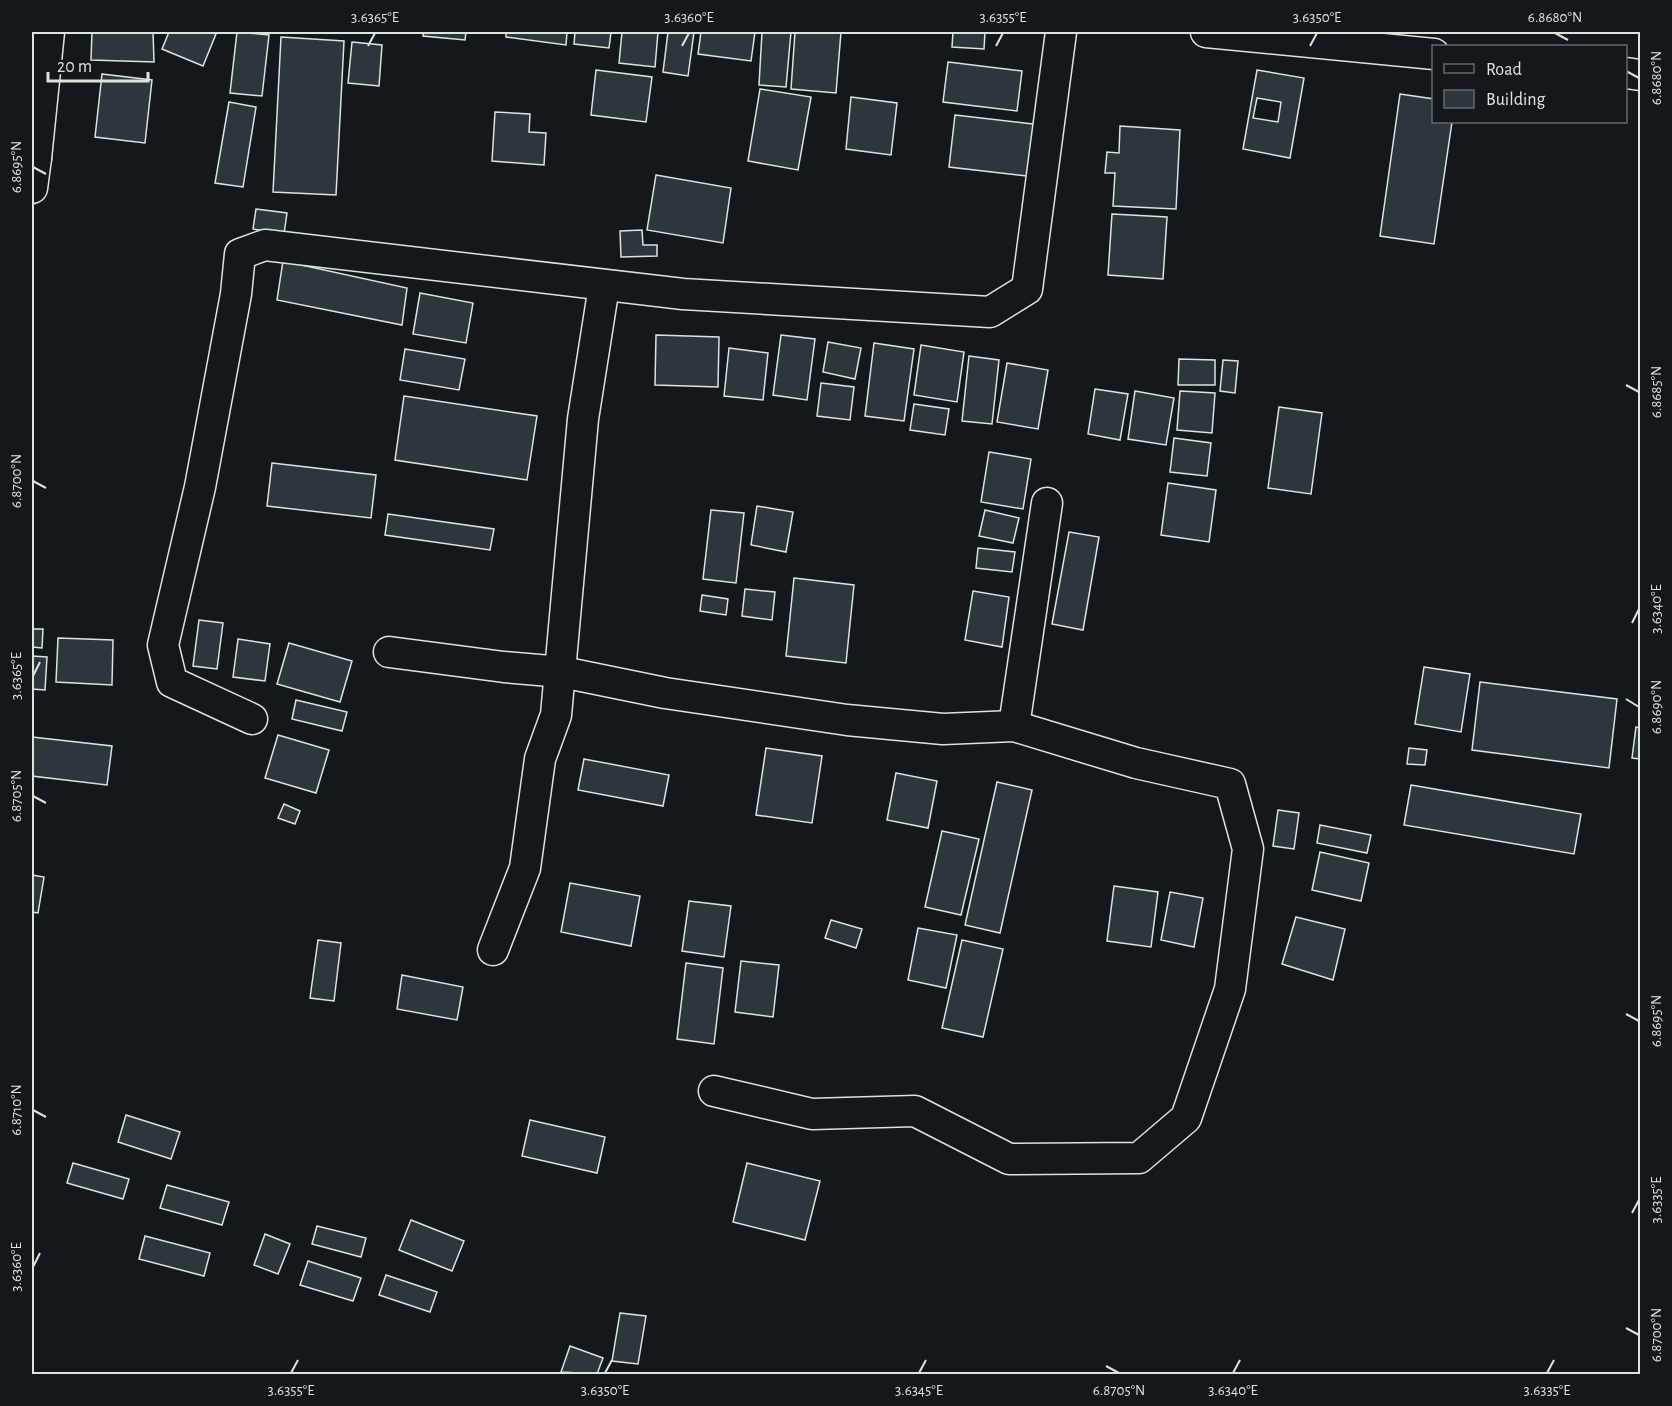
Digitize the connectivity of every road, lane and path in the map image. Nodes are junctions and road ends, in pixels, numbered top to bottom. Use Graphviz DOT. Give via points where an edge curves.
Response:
graph roads {
  1 [pos="49,32"];
  2 [pos="1061,32"];
  3 [pos="1206,32"];
  4 [pos="1432,54"];
  5 [pos="34,158"];
  6 [pos="32,188"];
  7 [pos="604,285"];
  8 [pos="1047,503"];
  9 [pos="389,652"];
  10 [pos="562,672"];
  11 [pos="252,719"];
  12 [pos="1014,726"];
  13 [pos="493,950"];
  14 [pos="714,1091"];
  1 -- 5 [label="street"];
  2 -- 7 [label="street" via="1027,289 990,312 683,294"];
  3 -- 4 [label="street"];
  5 -- 6 [label="street"];
  7 -- 10 [label="street" via="583,418"];
  7 -- 11 [label="street" via="265,245 240,254 200,487 163,645 172,682"];
  8 -- 12 [label="street"];
  9 -- 10 [label="street"];
  10 -- 12 [label="street" via="664,693 847,720 943,729"];
  10 -- 13 [label="street" via="556,715 540,759 525,868"];
  12 -- 14 [label="street" via="1136,763 1230,784 1248,849 1230,989 1186,1118 1139,1158 1009,1159 915,1111 812,1114"];
}
